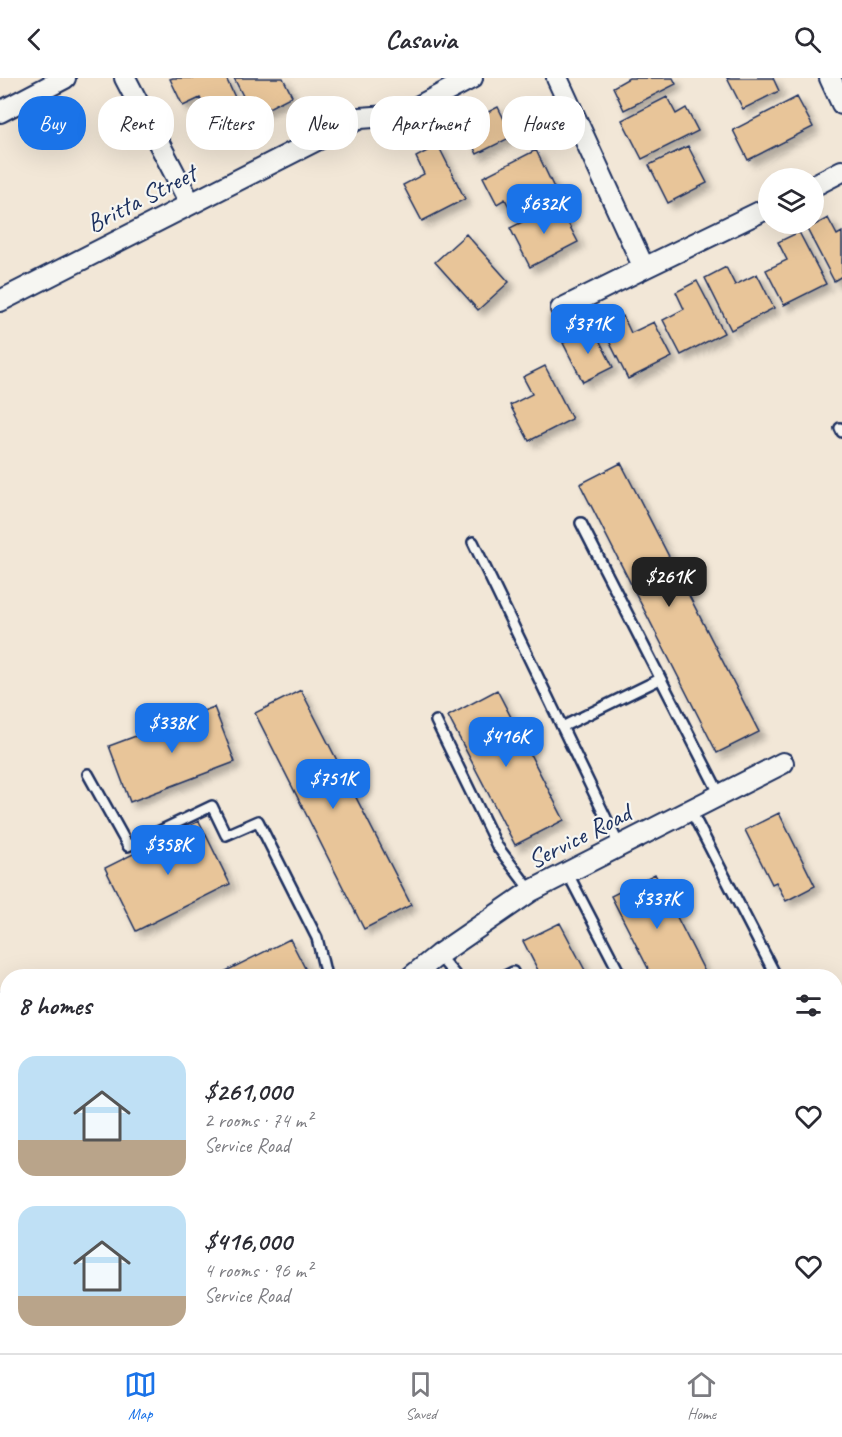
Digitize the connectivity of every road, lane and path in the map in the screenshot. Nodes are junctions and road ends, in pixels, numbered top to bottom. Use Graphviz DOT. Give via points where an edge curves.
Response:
graph roads {
  1 [pos="65,78"];
  2 [pos="125,78"];
  3 [pos="472,78"];
  4 [pos="558,78"];
  5 [pos="830,78"];
  6 [pos="842,104"];
  7 [pos="0,112"];
  8 [pos="842,171"];
  9 [pos="824,180"];
  10 [pos="190,203"];
  11 [pos="758,213"];
  12 [pos="644,268"];
  13 [pos="0,301"];
  14 [pos="561,309"];
  15 [pos="581,523"];
  16 [pos="473,542"];
  17 [pos="660,679"];
  18 [pos="436,722"];
  19 [pos="562,727"];
  20 [pos="783,763"];
  21 [pos="88,774"];
  22 [pos="720,795"];
  23 [pos="690,809"];
  24 [pos="619,845"];
  25 [pos="567,872"];
  26 [pos="531,891"];
  27 [pos="438,955"];
  28 [pos="325,969"];
  29 [pos="421,969"];
  30 [pos="450,969"];
  31 [pos="617,969"];
  32 [pos="772,969"];
  1 -- 7 [label="street"];
  2 -- 10 [label="street"];
  3 -- 10 [label="street, Britta Street" via="402,115 360,118"];
  4 -- 12 [label="street"];
  5 -- 6 [label="street"];
  8 -- 9 [label="street"];
  10 -- 13 [label="street, Britta Street"];
  11 -- 12 [label="street"];
  12 -- 14 [label="street"];
  15 -- 17 [label="lane"];
  16 -- 19 [label="lane"];
  17 -- 19 [label="lane"];
  17 -- 22 [label="lane"];
  18 -- 26 [label="lane" via="497,846"];
  19 -- 24 [label="lane"];
  20 -- 22 [label="street, Service Road"];
  21 -- 28 [label="lane" via="128,846 212,806 226,835 258,821 317,938"];
  22 -- 23 [label="street, Service Road"];
  23 -- 24 [label="street, Service Road"];
  23 -- 32 [label="lane"];
  24 -- 25 [label="street, Service Road"];
  25 -- 26 [label="street, Service Road"];
  25 -- 31 [label="lane"];
  26 -- 27 [label="street, Service Road"];
  27 -- 29 [label="street, Service Road"];
  27 -- 30 [label="lane"];
}
